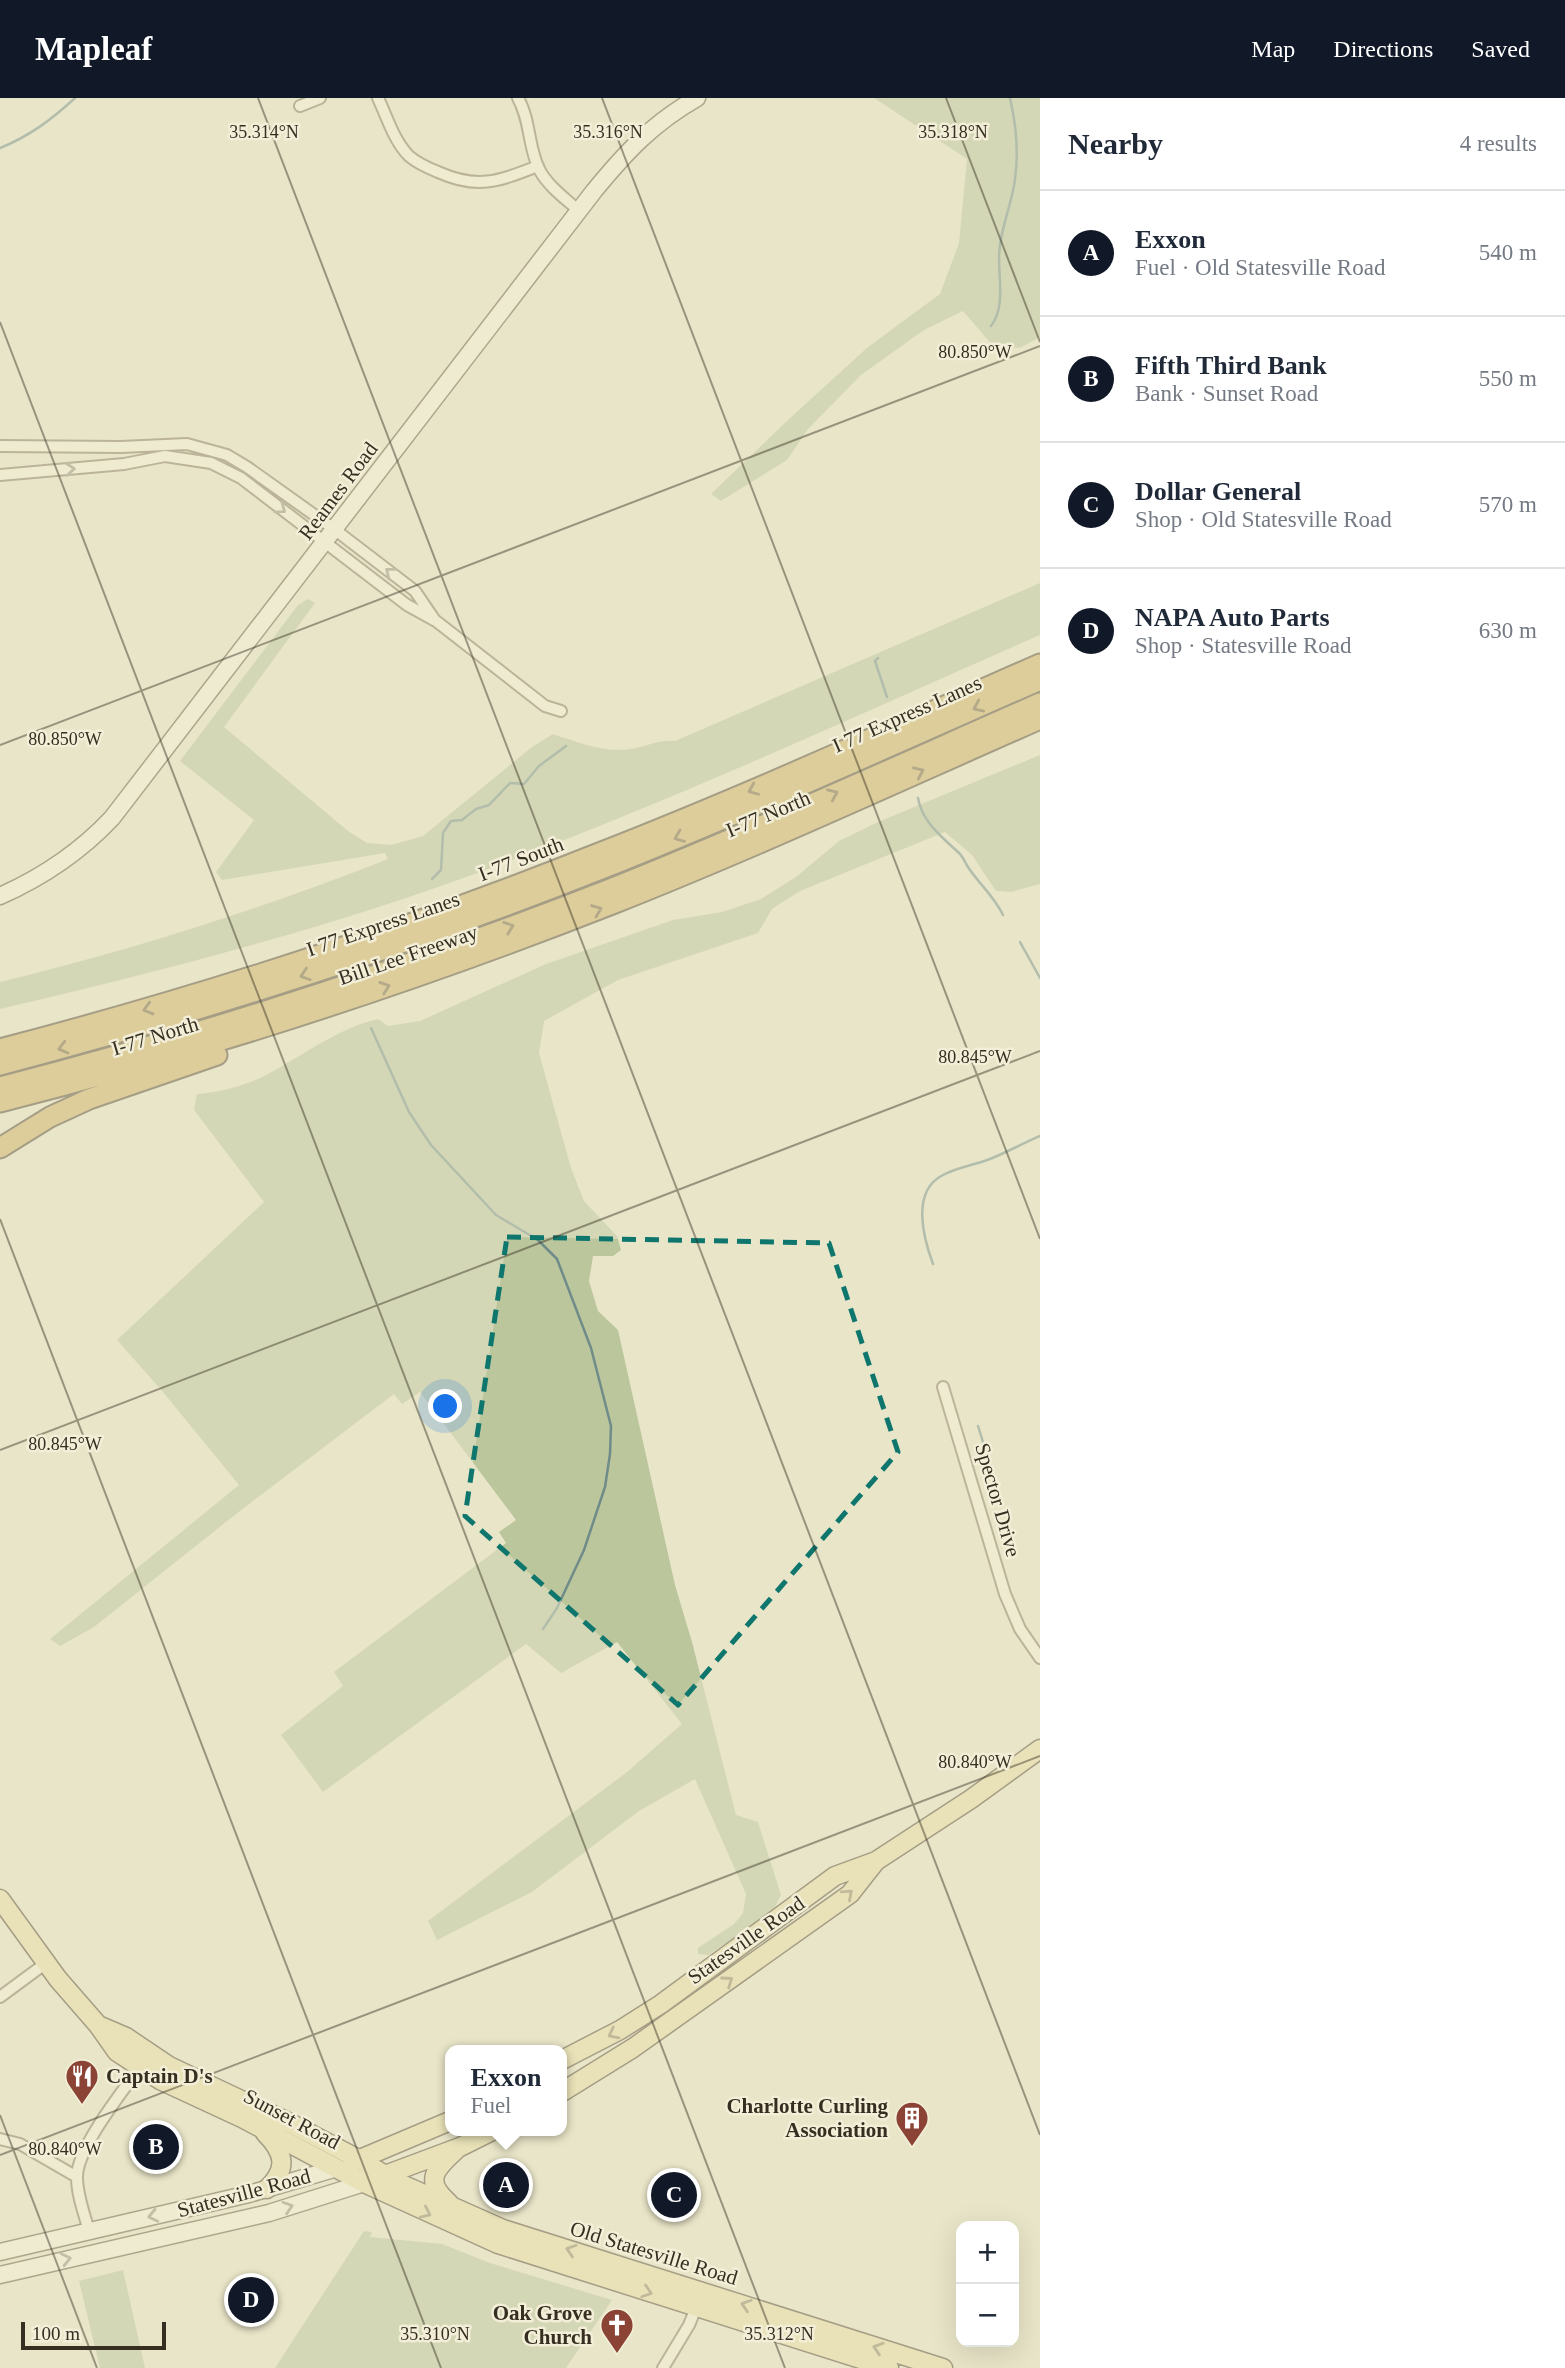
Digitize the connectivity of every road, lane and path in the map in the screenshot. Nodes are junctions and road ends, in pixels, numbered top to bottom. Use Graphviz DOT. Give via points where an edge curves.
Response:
graph roads {
  1 [pos="320,98"];
  2 [pos="378,98"];
  3 [pos="518,98"];
  4 [pos="697,98"];
  5 [pos="300,106"];
  6 [pos="538,166"];
  7 [pos="579,211"];
  8 [pos="0,446"];
  9 [pos="0,475"];
  10 [pos="330,536"];
  11 [pos="436,621"];
  12 [pos="1040,664"];
  13 [pos="1040,680"];
  14 [pos="1040,703"];
  15 [pos="561,710"];
  16 [pos="1040,719"];
  17 [pos="0,896"];
  18 [pos="510,943"];
  19 [pos="321,1009"];
  20 [pos="89,1025"];
  21 [pos="0,1039"];
  22 [pos="0,1049"];
  23 [pos="0,1065"];
  24 [pos="0,1087"];
  25 [pos="0,1102"];
  26 [pos="0,1148"];
  27 [pos="943,1387"];
  28 [pos="1040,1658"];
  29 [pos="1040,1749"];
  30 [pos="876,1861"];
  31 [pos="0,1899"];
  32 [pos="46,1963"];
  33 [pos="0,1997"];
  34 [pos="662,2004"];
  35 [pos="672,2021"];
  36 [pos="98,2025"];
  37 [pos="567,2057"];
  38 [pos="140,2067"];
  39 [pos="567,2088"];
  40 [pos="445,2123"];
  41 [pos="257,2125"];
  42 [pos="482,2136"];
  43 [pos="0,2139"];
  44 [pos="460,2147"];
  45 [pos="360,2160"];
  46 [pos="337,2168"];
  47 [pos="384,2175"];
  48 [pos="77,2177"];
  49 [pos="364,2183"];
  50 [pos="267,2189"];
  51 [pos="454,2207"];
  52 [pos="89,2231"];
  53 [pos="0,2252"];
  54 [pos="0,2275"];
  55 [pos="700,2300"];
  56 [pos="663,2368"];
  57 [pos="889,2368"];
  58 [pos="943,2368"];
  1 -- 5 [label="street"];
  2 -- 6 [label="street" via="395,136 409,156 426,167 475,184"];
  3 -- 6 [label="street"];
  4 -- 7 [label="main road, Reames Road" via="633,144"];
  6 -- 7 [label="street" via="550,185"];
  7 -- 10 [label="main road, Reames Road"];
  8 -- 10 [label="street" via="203,447 239,462"];
  9 -- 10 [label="street, one-way" via="165,456 198,459 240,478"];
  10 -- 11 [label="street" via="397,598"];
  11 -- 10 [label="street, one-way" via="415,591"];
  10 -- 17 [label="main road, Reames Road" via="112,818 68,858"];
  11 -- 15 [label="street" via="545,706"];
  12 -- 20 [label="highway, I-77 South, one-way" via="714,807 556,870 317,956"];
  13 -- 23 [label="highway, I 77 Express Lanes, one-way" via="719,821 498,908 264,989"];
  24 -- 14 [label="highway, I 77 Express Lanes, one-way" via="156,1045 505,929 728,840"];
  18 -- 16 [label="highway, I-77 North, one-way" via="733,854"];
  19 -- 18 [label="highway, Bill Lee Freeway, one-way"];
  19 -- 25 [label="highway, I-77 North"];
  19 -- 26 [label="highway" via="304,1025 89,1099"];
  20 -- 21 [label="highway"];
  20 -- 22 [label="highway, I-77 South"];
  27 -- 28 [label="street, Spector Drive" via="1005,1594 1020,1629"];
  29 -- 30 [label="main road, Statesville Road"];
  30 -- 34 [label="main road, Statesville Road" via="835,1876"];
  35 -- 30 [label="main road, Statesville Road, one-way" via="850,1894"];
  31 -- 32 [label="main road, Sunset Road"];
  32 -- 33 [label="street"];
  32 -- 36 [label="main road, Sunset Road"];
  34 -- 35 [label="main road"];
  34 -- 37 [label="main road, Statesville Road, one-way"];
  35 -- 39 [label="main road, Statesville Road"];
  36 -- 38 [label="main road, Sunset Road" via="117,2052"];
  36 -- 45 [label="main road, Sunset Road" via="194,2079"];
  38 -- 41 [label="main road, Sunset Road"];
  38 -- 48 [label="street" via="89,2141"];
  40 -- 45 [label="main road, Statesville Road"];
  41 -- 46 [label="main road, Sunset Road"];
  41 -- 50 [label="main road" via="272,2140 281,2159 279,2176"];
  42 -- 44 [label="main road, Statesville Road"];
  43 -- 48 [label="street" via="20,2144"];
  44 -- 47 [label="main road, Statesville Road"];
  44 -- 51 [label="main road" via="443,2162 434,2179 440,2195"];
  45 -- 46 [label="main road, Statesville Road"];
  45 -- 47 [label="main road, Old Statesville Road"];
  46 -- 49 [label="main road, Sunset Road"];
  46 -- 50 [label="main road, Statesville Road"];
  47 -- 49 [label="main road, Statesville Road"];
  47 -- 51 [label="main road, Old Statesville Road"];
  48 -- 52 [label="street"];
  54 -- 49 [label="main road, Statesville Road, one-way" via="269,2213"];
  49 -- 55 [label="main road, Old Statesville Road, one-way" via="498,2244"];
  50 -- 52 [label="main road, Statesville Road, one-way"];
  55 -- 51 [label="main road, Old Statesville Road, one-way"];
  52 -- 53 [label="main road, Statesville Road"];
  55 -- 56 [label="street"];
  55 -- 57 [label="main road, Old Statesville Road"];
  58 -- 55 [label="main road, Old Statesville Road, one-way"];
}
